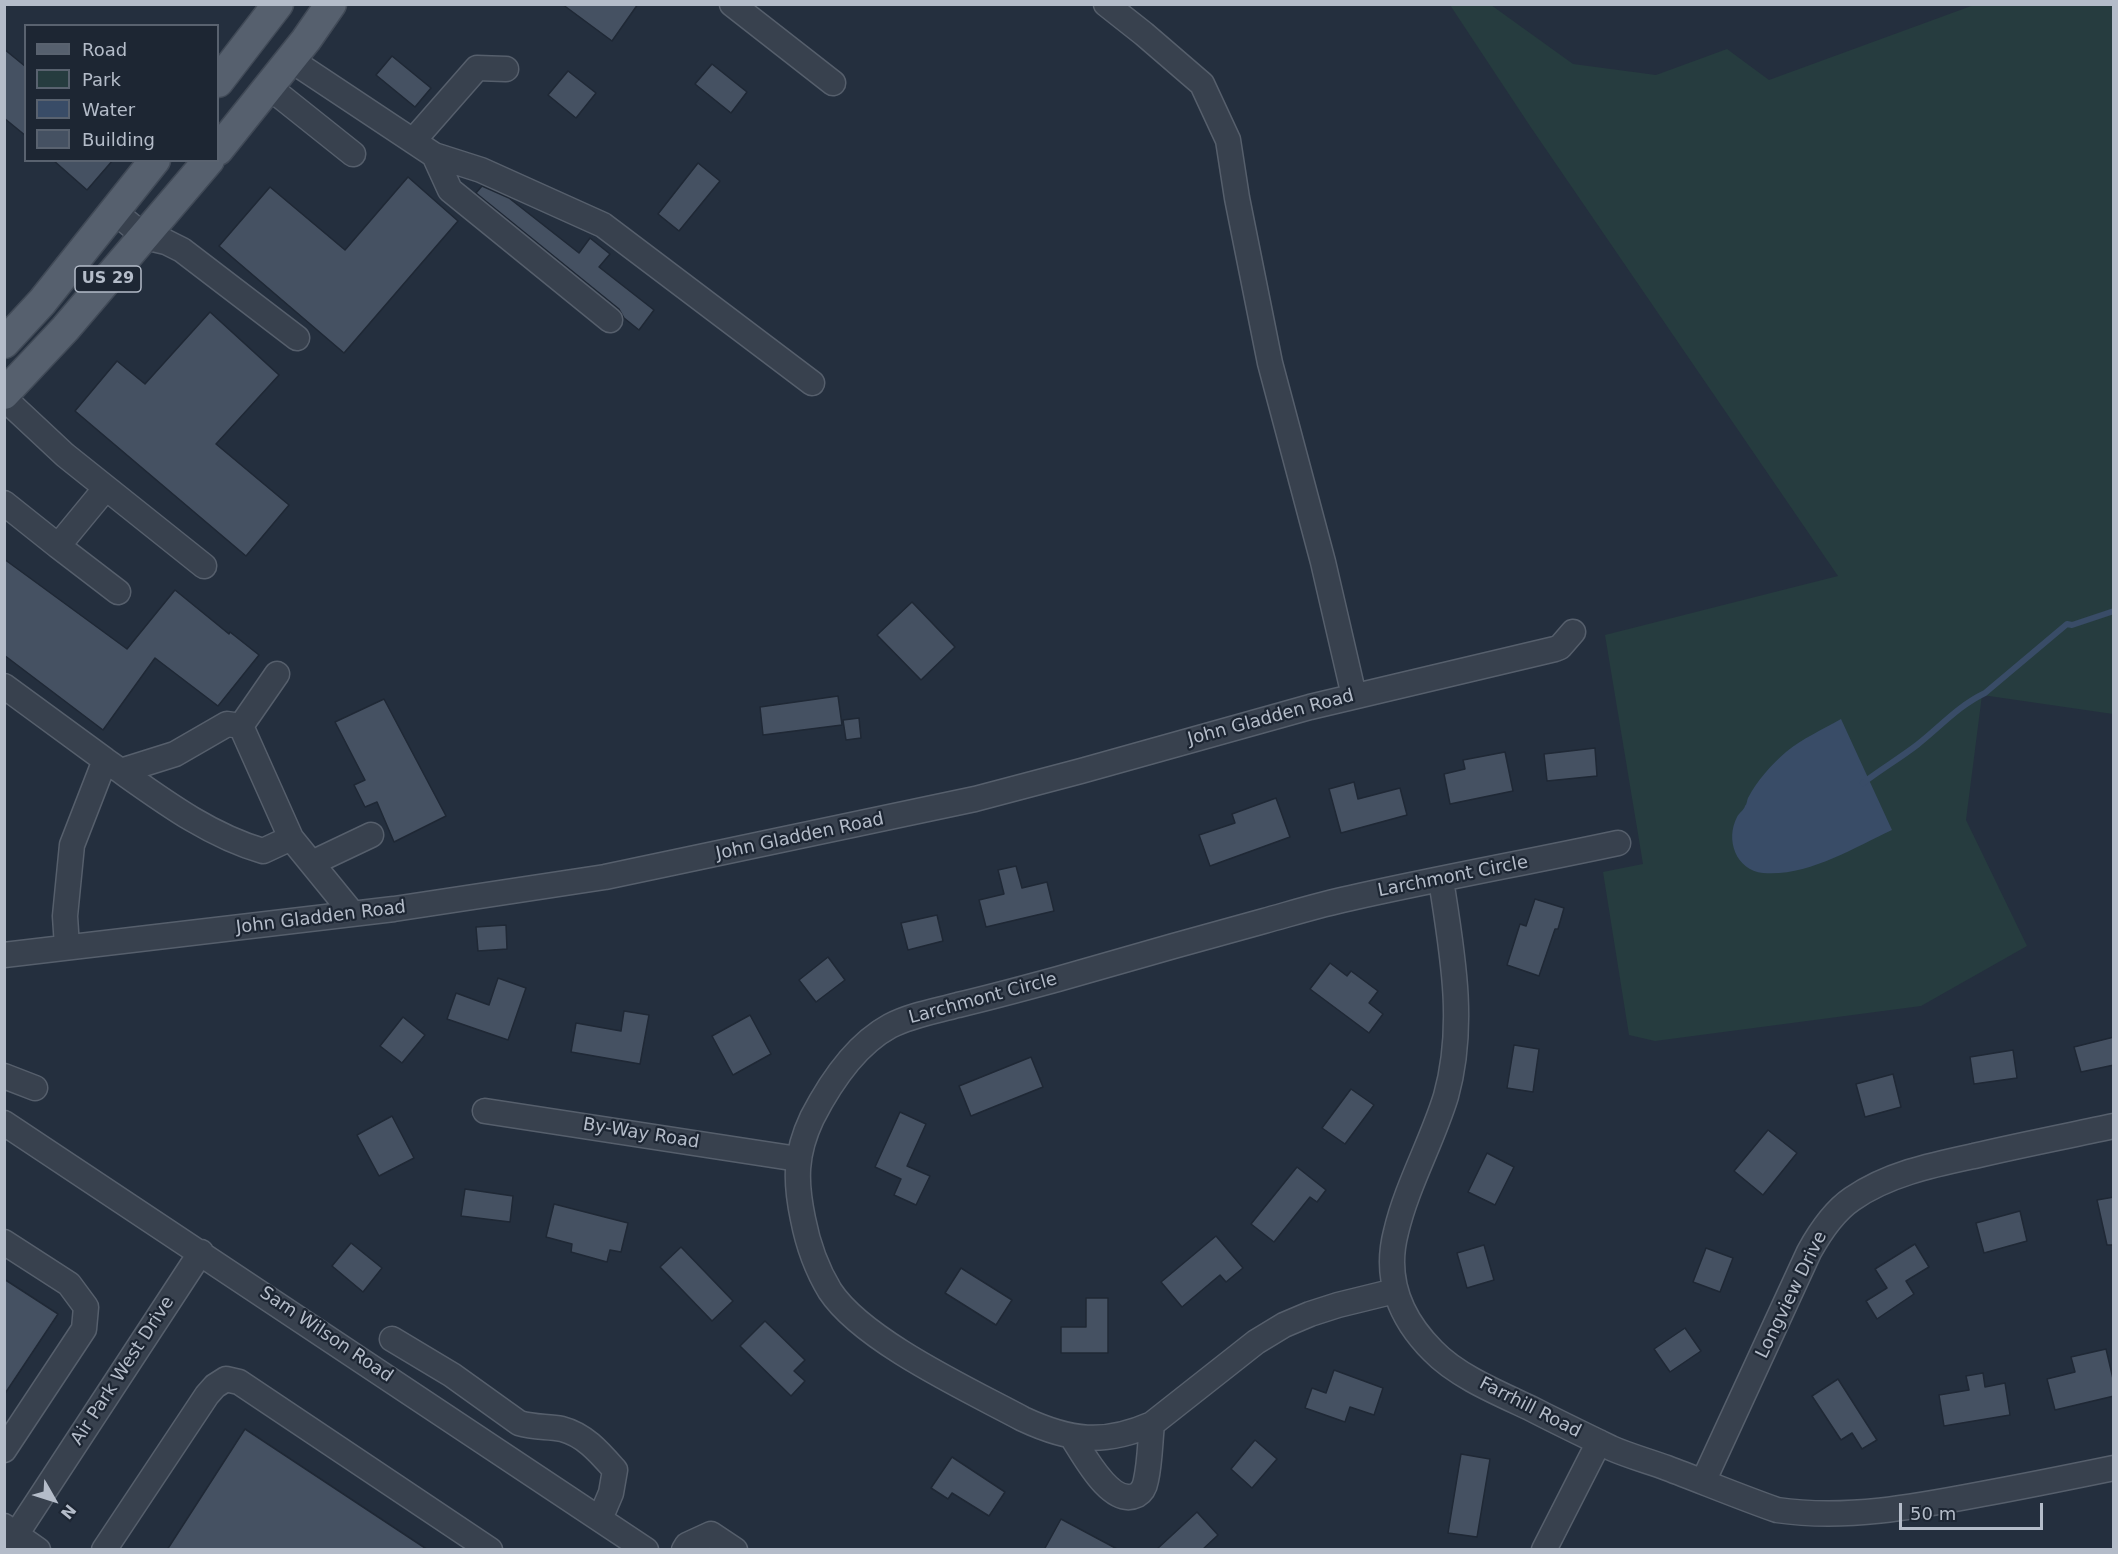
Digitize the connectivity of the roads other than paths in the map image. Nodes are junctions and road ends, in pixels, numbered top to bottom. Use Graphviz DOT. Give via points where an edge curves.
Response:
graph roads {
  1 [pos="278,4"];
  2 [pos="331,4"];
  3 [pos="732,4"];
  4 [pos="1106,4"];
  5 [pos="291,60"];
  6 [pos="506,69"];
  7 [pos="219,81"];
  8 [pos="833,83"];
  9 [pos="269,87"];
  10 [pos="413,141"];
  11 [pos="219,149"];
  12 [pos="353,154"];
  13 [pos="434,155"];
  14 [pos="153,162"];
  15 [pos="207,162"];
  16 [pos="115,212"];
  17 [pos="145,237"];
  18 [pos="610,320"];
  19 [pos="297,339"];
  20 [pos="4,343"];
  21 [pos="812,383"];
  22 [pos="4,396"];
  23 [pos="105,489"];
  24 [pos="4,503"];
  25 [pos="58,546"];
  26 [pos="204,566"];
  27 [pos="118,592"];
  28 [pos="1573,632"];
  29 [pos="277,674"];
  30 [pos="4,686"];
  31 [pos="1354,696"];
  32 [pos="241,726"];
  33 [pos="113,766"];
  34 [pos="371,835"];
  35 [pos="291,838"];
  36 [pos="1618,843"];
  37 [pos="312,863"];
  38 [pos="1441,880"];
  39 [pos="353,914"];
  40 [pos="68,947"];
  41 [pos="4,955"];
  42 [pos="4,1076"];
  43 [pos="35,1088"];
  44 [pos="484,1111"];
  45 [pos="4,1123"];
  46 [pos="2114,1126"];
  47 [pos="798,1159"];
  48 [pos="4,1242"];
  49 [pos="201,1252"];
  50 [pos="1395,1291"];
  51 [pos="392,1340"];
  52 [pos="1152,1424"];
  53 [pos="1072,1437"];
  54 [pos="1599,1442"];
  55 [pos="4,1450"];
  56 [pos="2114,1468"];
  57 [pos="1703,1482"];
  58 [pos="600,1519"];
  59 [pos="9,1537"];
  60 [pos="38,1550"];
  61 [pos="104,1550"];
  62 [pos="490,1550"];
  63 [pos="646,1550"];
  64 [pos="684,1550"];
  65 [pos="735,1550"];
  66 [pos="1544,1550"];
  1 -- 7 [label="main road"];
  2 -- 5 [label="main road"];
  3 -- 8 [label="street"];
  4 -- 31 [label="street" via="1202,84 1228,140 1270,363"];
  5 -- 9 [label="main road"];
  5 -- 10 [label="street"];
  6 -- 10 [label="street" via="477,68"];
  9 -- 11 [label="main road"];
  9 -- 12 [label="street"];
  10 -- 13 [label="street"];
  13 -- 18 [label="street" via="450,190"];
  13 -- 21 [label="street" via="480,170 603,225"];
  14 -- 16 [label="main road, US 29"];
  15 -- 17 [label="main road, US 29"];
  16 -- 17 [label="street"];
  16 -- 20 [label="main road, US 29"];
  17 -- 19 [label="street" via="182,250"];
  17 -- 22 [label="main road, US 29"];
  22 -- 23 [label="street"];
  23 -- 25 [label="street"];
  23 -- 26 [label="street"];
  24 -- 25 [label="street"];
  25 -- 27 [label="street"];
  28 -- 31 [label="street, John Gladden Road" via="1555,650"];
  29 -- 32 [label="street"];
  30 -- 33 [label="street"];
  31 -- 39 [label="street, John Gladden Road" via="975,799 605,877"];
  32 -- 33 [label="street" via="227,724 175,754"];
  32 -- 35 [label="street"];
  33 -- 35 [label="street" via="237,844 262,851"];
  33 -- 40 [label="street" via="72,844 65,916"];
  34 -- 37 [label="street"];
  35 -- 37 [label="street"];
  36 -- 38 [label="street, Larchmont Circle"];
  37 -- 39 [label="street"];
  38 -- 47 [label="street, Larchmont Circle" via="1349,898 913,1016 869,1041 834,1080 807,1130"];
  38 -- 50 [label="street, Farrhill Road" via="1454,962 1455,1046 1445,1098 1395,1232"];
  39 -- 40 [label="street, John Gladden Road"];
  40 -- 41 [label="street, John Gladden Road"];
  42 -- 43 [label="street"];
  44 -- 47 [label="street, By-Way Road"];
  45 -- 49 [label="street, Sam Wilson Road"];
  46 -- 57 [label="street, Longview Drive" via="1941,1164 1894,1178 1850,1200 1821,1230 1809,1251"];
  47 -- 53 [label="street, Larchmont Circle" via="799,1198 814,1263 831,1293 846,1309 879,1336 942,1375 1041,1428"];
  48 -- 55 [label="street" via="69,1284 87,1307 84,1329"];
  49 -- 58 [label="street, Sam Wilson Road"];
  49 -- 59 [label="street, Air Park West Drive"];
  50 -- 52 [label="street, Larchmont Circle" via="1319,1311 1284,1325 1256,1342"];
  50 -- 54 [label="street, Farrhill Road" via="1416,1332 1448,1365"];
  51 -- 58 [label="street" via="452,1375 519,1423 562,1429 589,1441 615,1470"];
  52 -- 53 [label="street, Larchmont Circle" via="1111,1437"];
  52 -- 53 [label="street" via="1146,1482 1141,1493 1131,1498 1112,1491"];
  54 -- 57 [label="street, Farrhill Road"];
  54 -- 66 [label="street"];
  56 -- 57 [label="street, Farrhill Road" via="1934,1504 1851,1513 1777,1510"];
  58 -- 63 [label="street, Sam Wilson Road"];
  59 -- 60 [label="street"];
  61 -- 62 [label="street" via="207,1395 226,1379 239,1382"];
  64 -- 65 [label="street" via="711,1534"];
}
